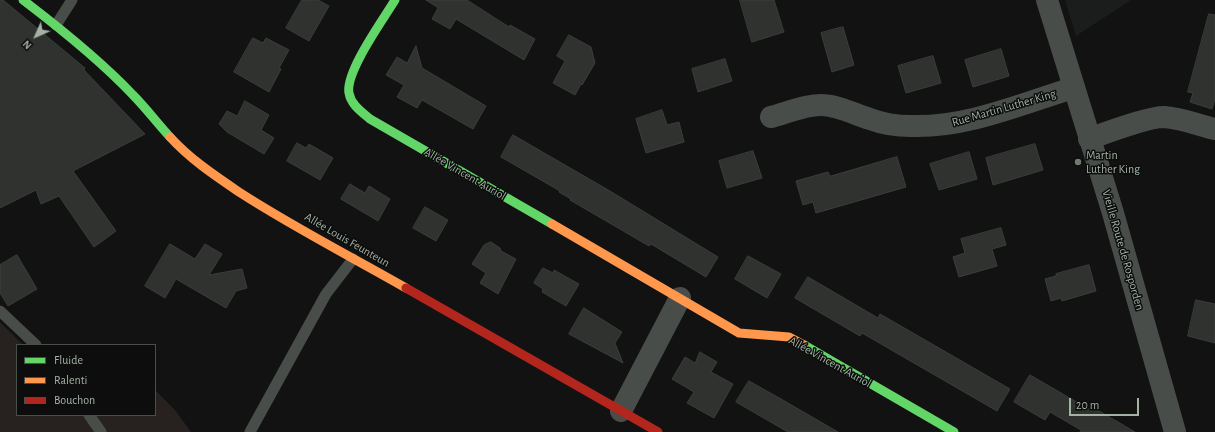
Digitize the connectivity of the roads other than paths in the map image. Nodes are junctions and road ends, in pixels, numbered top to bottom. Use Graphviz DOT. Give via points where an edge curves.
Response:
graph roads {
  1 [pos="24,0"];
  2 [pos="72,0"];
  3 [pos="395,0"];
  4 [pos="1047,0"];
  5 [pos="56,25"];
  6 [pos="1073,88"];
  7 [pos="771,117"];
  8 [pos="1215,129"];
  9 [pos="1089,139"];
  10 [pos="353,259"];
  11 [pos="680,298"];
  12 [pos="0,311"];
  13 [pos="35,344"];
  14 [pos="621,411"];
  15 [pos="90,416"];
  16 [pos="101,432"];
  17 [pos="250,432"];
  18 [pos="658,432"];
  19 [pos="954,432"];
  20 [pos="1175,432"];
  1 -- 5 [label="street, Allée Louis Feunteun"];
  2 -- 5 [label="lane"];
  3 -- 11 [label="street, Allée Vincent Auriol" via="348,83 350,98 357,109"];
  4 -- 6 [label="street, Vieille Route de Rosporden"];
  5 -- 10 [label="street, Allée Louis Feunteun" via="107,69 180,149 199,164 263,206"];
  6 -- 7 [label="street, Rue Martin Luther King" via="999,111 931,126 884,124 820,104"];
  6 -- 9 [label="street, Vieille Route de Rosporden"];
  8 -- 9 [label="street" via="1161,117"];
  9 -- 20 [label="street, Vieille Route de Rosporden"];
  10 -- 14 [label="street, Allée Louis Feunteun"];
  10 -- 17 [label="lane" via="326,294"];
  11 -- 14 [label="street"];
  11 -- 19 [label="street, Allée Vincent Auriol" via="739,332 789,338"];
  12 -- 13 [label="lane"];
  14 -- 18 [label="street, Allée Louis Feunteun"];
  15 -- 16 [label="lane"];
}
